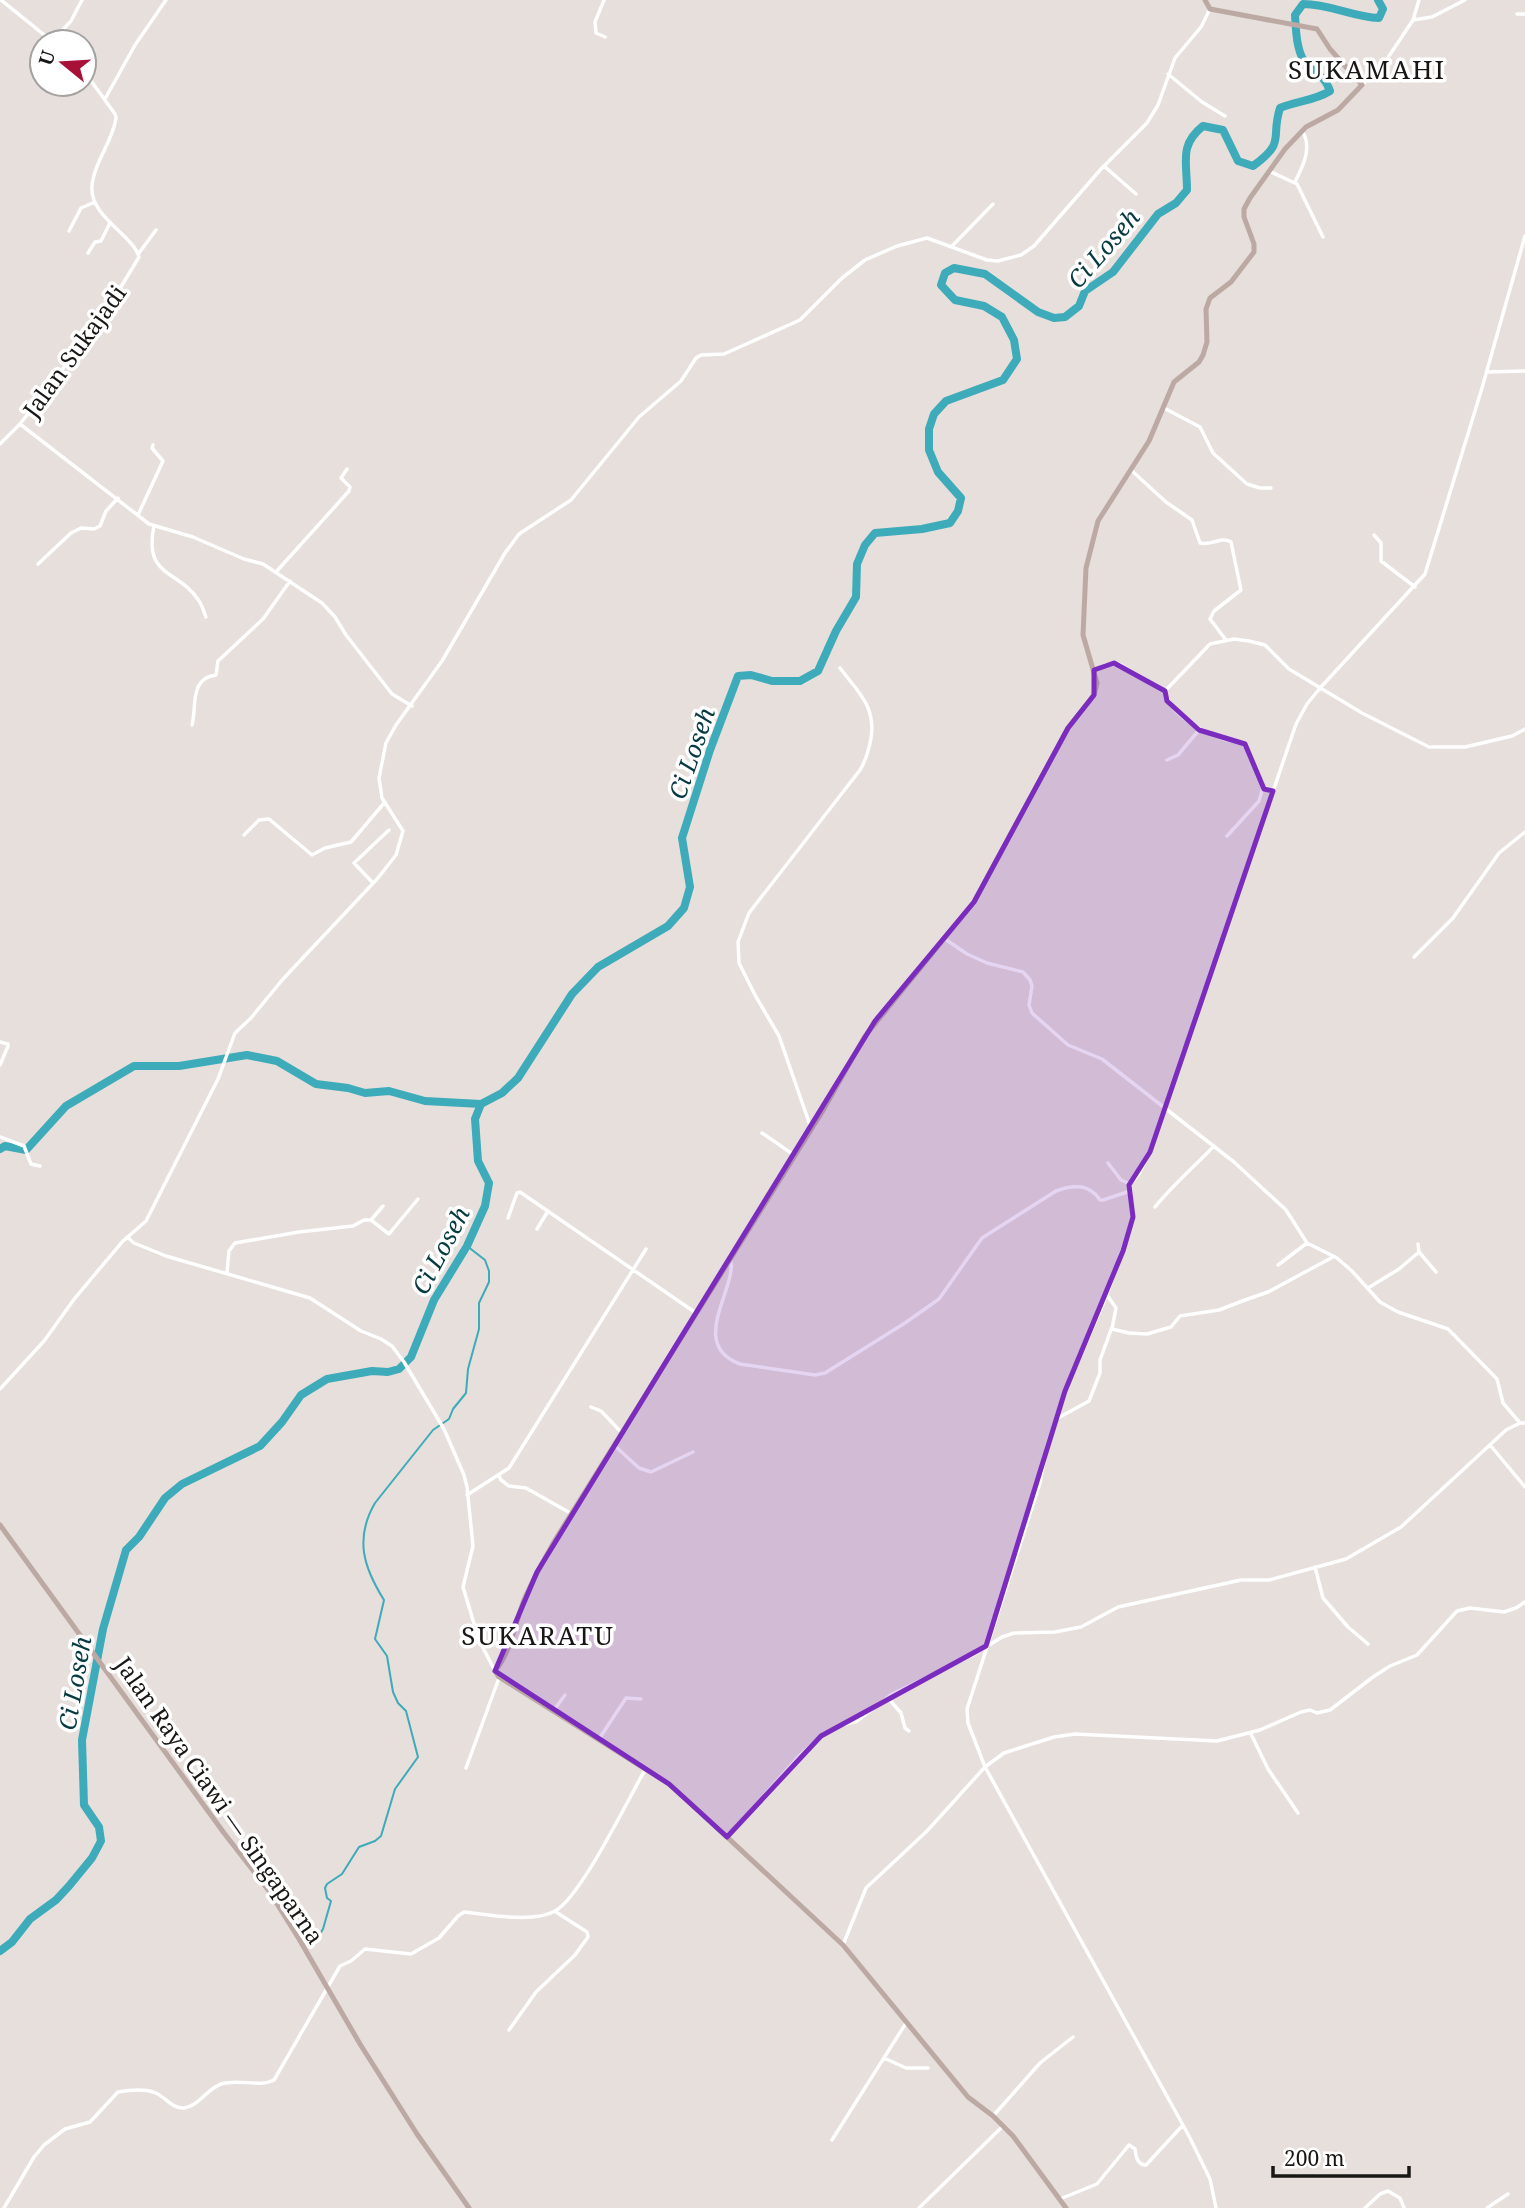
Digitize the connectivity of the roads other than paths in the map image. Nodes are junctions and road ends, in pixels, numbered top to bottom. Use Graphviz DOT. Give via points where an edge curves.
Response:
graph roads {
  1 [pos="1,0"];
  2 [pos="82,0"];
  3 [pos="166,0"];
  4 [pos="604,0"];
  5 [pos="1205,0"];
  6 [pos="1419,0"];
  7 [pos="1465,0"];
  8 [pos="1210,9"];
  9 [pos="1517,14"];
  10 [pos="1525,14"];
  11 [pos="1413,20"];
  12 [pos="37,28"];
  13 [pos="65,28"];
  14 [pos="605,37"];
  15 [pos="1168,74"];
  16 [pos="1362,85"];
  17 [pos="98,90"];
  18 [pos="105,99"];
  19 [pos="1224,116"];
  20 [pos="1303,131"];
  21 [pos="1104,166"];
  22 [pos="1269,171"];
  23 [pos="1295,182"];
  24 [pos="1136,194"];
  25 [pos="95,202"];
  26 [pos="993,204"];
  27 [pos="110,223"];
  28 [pos="156,230"];
  29 [pos="69,231"];
  30 [pos="1525,236"];
  31 [pos="1323,237"];
  32 [pos="952,246"];
  33 [pos="88,253"];
  34 [pos="139,253"];
  35 [pos="1525,371"];
  36 [pos="1487,372"];
  37 [pos="1164,408"];
  38 [pos="20,424"];
  39 [pos="0,444"];
  40 [pos="153,444"];
  41 [pos="347,469"];
  42 [pos="1131,470"];
  43 [pos="1271,488"];
  44 [pos="118,498"];
  45 [pos="138,515"];
  46 [pos="154,526"];
  47 [pos="1374,536"];
  48 [pos="38,564"];
  49 [pos="276,572"];
  50 [pos="290,581"];
  51 [pos="1415,587"];
  52 [pos="206,617"];
  53 [pos="1226,640"];
  54 [pos="840,668"];
  55 [pos="1094,670"];
  56 [pos="1321,687"];
  57 [pos="1165,691"];
  58 [pos="412,705"];
  59 [pos="192,725"];
  60 [pos="1525,729"];
  61 [pos="1199,730"];
  62 [pos="1167,760"];
  63 [pos="1263,787"];
  64 [pos="1273,791"];
  65 [pos="385,802"];
  66 [pos="389,830"];
  67 [pos="1525,832"];
  68 [pos="244,835"];
  69 [pos="1227,836"];
  70 [pos="373,883"];
  71 [pos="945,939"];
  72 [pos="1414,957"];
  73 [pos="0,1042"];
  74 [pos="0,1065"];
  75 [pos="1165,1107"];
  76 [pos="811,1128"];
  77 [pos="762,1133"];
  78 [pos="0,1137"];
  79 [pos="1214,1146"];
  80 [pos="794,1155"];
  81 [pos="1108,1163"];
  82 [pos="40,1166"];
  83 [pos="1130,1184"];
  84 [pos="1130,1191"];
  85 [pos="418,1199"];
  86 [pos="383,1206"];
  87 [pos="1155,1207"];
  88 [pos="548,1211"];
  89 [pos="508,1218"];
  90 [pos="371,1220"];
  91 [pos="537,1229"];
  92 [pos="127,1237"];
  93 [pos="1307,1243"];
  94 [pos="1418,1244"];
  95 [pos="646,1249"];
  96 [pos="1419,1252"];
  97 [pos="1334,1256"];
  98 [pos="729,1258"];
  99 [pos="1278,1265"];
  100 [pos="632,1269"];
  101 [pos="1436,1272"];
  102 [pos="227,1273"];
  103 [pos="1368,1289"];
  104 [pos="1107,1295"];
  105 [pos="696,1312"];
  106 [pos="1112,1327"];
  107 [pos="0,1389"];
  108 [pos="591,1407"];
  109 [pos="1057,1419"];
  110 [pos="1522,1423"];
  111 [pos="622,1433"];
  112 [pos="1490,1444"];
  113 [pos="615,1445"];
  114 [pos="694,1452"];
  115 [pos="499,1476"];
  116 [pos="1525,1487"];
  117 [pos="467,1494"];
  118 [pos="572,1514"];
  119 [pos="0,1525"];
  120 [pos="1315,1567"];
  121 [pos="1525,1602"];
  122 [pos="1368,1644"];
  123 [pos="986,1646"];
  124 [pos="495,1671"];
  125 [pos="499,1677"];
  126 [pos="565,1695"];
  127 [pos="888,1698"];
  128 [pos="641,1699"];
  129 [pos="553,1712"];
  130 [pos="909,1731"];
  131 [pos="1251,1734"];
  132 [pos="599,1739"];
  133 [pos="985,1767"];
  134 [pos="466,1768"];
  135 [pos="645,1770"];
  136 [pos="1298,1813"];
  137 [pos="727,1837"];
  138 [pos="555,1911"];
  139 [pos="843,1945"];
  140 [pos="327,1989"];
  141 [pos="906,2023"];
  142 [pos="509,2030"];
  143 [pos="1073,2037"];
  144 [pos="884,2058"];
  145 [pos="928,2068"];
  146 [pos="993,2116"];
  147 [pos="1183,2125"];
  148 [pos="1003,2126"];
  149 [pos="832,2140"];
  150 [pos="1508,2194"];
  151 [pos="1060,2199"];
  152 [pos="4,2208"];
  153 [pos="469,2208"];
  154 [pos="919,2208"];
  155 [pos="1066,2208"];
  156 [pos="1216,2208"];
  157 [pos="1365,2208"];
  158 [pos="1405,2208"];
  159 [pos="1488,2208"];
  1 -- 12 [label="street"];
  2 -- 13 [label="street"];
  3 -- 18 [label="street"];
  4 -- 14 [label="street" via="595,22 596,33"];
  5 -- 8 [label="street"];
  6 -- 11 [label="street"];
  7 -- 11 [label="street" via="1432,17"];
  8 -- 15 [label="street"];
  8 -- 16 [label="street" via="1317,29"];
  9 -- 10 [label="street"];
  11 -- 16 [label="street" via="1387,59"];
  15 -- 19 [label="street"];
  15 -- 21 [label="street" via="1147,123"];
  16 -- 20 [label="street" via="1338,110"];
  17 -- 18 [label="street"];
  18 -- 25 [label="street" via="116,122 92,183"];
  20 -- 22 [label="street"];
  20 -- 23 [label="street" via="1308,144"];
  21 -- 24 [label="street"];
  21 -- 32 [label="street" via="1021,255 987,260"];
  22 -- 23 [label="street"];
  22 -- 37 [label="street" via="1243,213 1254,252 1231,282 1210,298 1206,348 1199,362 1174,382"];
  23 -- 31 [label="street"];
  25 -- 27 [label="street"];
  25 -- 29 [label="street" via="81,208"];
  26 -- 32 [label="street"];
  27 -- 33 [label="street"];
  27 -- 34 [label="street"];
  28 -- 34 [label="street, Jalan Sukajadi"];
  30 -- 36 [label="street"];
  32 -- 58 [label="street" via="928,238 897,246 842,278 800,320 724,354 696,359 681,381 639,417 571,500 519,534"];
  34 -- 38 [label="street, Jalan Sukajadi" via="104,315"];
  35 -- 36 [label="street"];
  36 -- 51 [label="street" via="1431,562"];
  37 -- 42 [label="street"];
  37 -- 43 [label="street" via="1200,427 1213,453 1247,484"];
  38 -- 39 [label="street"];
  38 -- 44 [label="street, Jalan Sukajadi"];
  40 -- 45 [label="street" via="163,461"];
  41 -- 49 [label="street" via="341,478 349,491"];
  42 -- 53 [label="street" via="1192,520 1200,543 1231,542 1241,590 1210,619"];
  42 -- 55 [label="street" via="1098,522 1086,568 1083,635"];
  44 -- 45 [label="street, Jalan Sukajadi"];
  44 -- 48 [label="street" via="100,526 71,533"];
  45 -- 46 [label="street, Jalan Sukajadi"];
  46 -- 49 [label="street, Jalan Sukajadi"];
  46 -- 52 [label="street" via="155,559 160,568 200,601"];
  47 -- 51 [label="street" via="1381,543 1381,561"];
  49 -- 50 [label="street, Jalan Sukajadi"];
  50 -- 58 [label="street, Jalan Sukajadi" via="322,603 392,694"];
  50 -- 59 [label="street" via="263,619 218,661 216,675 207,676 198,687"];
  51 -- 56 [label="street"];
  53 -- 56 [label="street" via="1265,645 1289,669"];
  53 -- 57 [label="street" via="1205,647"];
  54 -- 76 [label="street" via="872,713 867,757 749,913 738,942 739,963 779,1036"];
  55 -- 57 [label="street" via="1119,664"];
  55 -- 71 [label="street" via="1094,695 1068,728 974,902"];
  56 -- 60 [label="street" via="1429,747 1474,745"];
  56 -- 64 [label="street" via="1296,724"];
  57 -- 61 [label="street" via="1169,703"];
  58 -- 65 [label="street" via="386,743 379,778"];
  61 -- 62 [label="street" via="1178,755"];
  61 -- 63 [label="street" via="1245,744"];
  63 -- 64 [label="street"];
  63 -- 69 [label="street" via="1259,801"];
  64 -- 75 [label="street"];
  65 -- 68 [label="street" via="351,842 312,855 269,819 259,820"];
  65 -- 70 [label="street" via="401,826 402,837 396,855"];
  66 -- 70 [label="street" via="354,863"];
  67 -- 72 [label="street" via="1499,853 1453,918"];
  70 -- 92 [label="street" via="235,1033 218,1079 153,1210"];
  71 -- 75 [label="street" via="987,963 1023,972 1032,986 1029,1005 1035,1017 1068,1045 1102,1059"];
  71 -- 76 [label="street" via="874,1021"];
  73 -- 74 [label="street" via="8,1046"];
  75 -- 79 [label="street"];
  75 -- 83 [label="street" via="1150,1152"];
  76 -- 80 [label="street"];
  77 -- 80 [label="street"];
  78 -- 82 [label="street" via="27,1150 31,1164"];
  79 -- 87 [label="street"];
  79 -- 93 [label="street" via="1286,1210"];
  80 -- 98 [label="street"];
  81 -- 83 [label="street"];
  83 -- 84 [label="street"];
  84 -- 98 [label="street" via="1103,1200 1081,1186 1056,1191 982,1238 939,1299 825,1373 815,1375 740,1364 722,1350 716,1320 732,1270"];
  84 -- 104 [label="street" via="1133,1217"];
  85 -- 90 [label="street" via="389,1234"];
  86 -- 90 [label="street"];
  88 -- 89 [label="street" via="519,1192"];
  88 -- 91 [label="street"];
  88 -- 100 [label="street"];
  90 -- 102 [label="street" via="235,1243 229,1251"];
  92 -- 102 [label="street" via="166,1256"];
  92 -- 107 [label="street" via="44,1342"];
  93 -- 97 [label="street"];
  93 -- 99 [label="street"];
  94 -- 96 [label="street"];
  95 -- 100 [label="street"];
  96 -- 101 [label="street"];
  96 -- 103 [label="street"];
  97 -- 103 [label="street"];
  97 -- 106 [label="street" via="1268,1292 1219,1310 1180,1316 1171,1327 1145,1334"];
  98 -- 105 [label="street"];
  100 -- 105 [label="street"];
  100 -- 115 [label="street" via="529,1438"];
  102 -- 117 [label="street" via="310,1298 389,1344 441,1423 464,1475"];
  103 -- 110 [label="street" via="1389,1308 1448,1329 1497,1379 1503,1403"];
  104 -- 106 [label="street" via="1116,1308"];
  104 -- 109 [label="street"];
  105 -- 111 [label="street"];
  106 -- 109 [label="street" via="1089,1401"];
  108 -- 111 [label="street"];
  109 -- 123 [label="street"];
  110 -- 112 [label="street"];
  111 -- 113 [label="street"];
  112 -- 116 [label="street"];
  112 -- 120 [label="street" via="1401,1527 1346,1559"];
  113 -- 114 [label="street" via="639,1468 651,1472"];
  113 -- 118 [label="street"];
  115 -- 117 [label="street"];
  115 -- 118 [label="street" via="509,1486 526,1488"];
  117 -- 124 [label="street" via="473,1546 463,1587"];
  118 -- 124 [label="street" via="537,1572"];
  119 -- 140 [label="street, Jalan Raya Ciawi — Singaparna" via="269,1891"];
  120 -- 122 [label="street" via="1322,1598"];
  120 -- 123 [label="street" via="1269,1580 1241,1580 1118,1607 1081,1626 1014,1633"];
  121 -- 131 [label="street" via="1504,1612 1457,1611 1417,1655 1390,1666 1330,1710 1301,1712"];
  123 -- 127 [label="street"];
  123 -- 133 [label="street" via="967,1709"];
  124 -- 125 [label="street"];
  125 -- 129 [label="street"];
  125 -- 134 [label="street"];
  126 -- 129 [label="street"];
  127 -- 130 [label="street"];
  127 -- 137 [label="street" via="857,1721 815,1741"];
  128 -- 132 [label="street" via="626,1698"];
  129 -- 132 [label="street"];
  131 -- 133 [label="street" via="1217,1741 1075,1734 1004,1753"];
  131 -- 136 [label="street"];
  132 -- 135 [label="street"];
  133 -- 139 [label="street" via="928,1831 866,1888"];
  133 -- 147 [label="street"];
  135 -- 137 [label="street" via="669,1784"];
  135 -- 138 [label="street" via="583,1878"];
  137 -- 139 [label="street"];
  138 -- 140 [label="street" via="515,1918 461,1913 439,1938 411,1954 362,1950 338,1969"];
  138 -- 142 [label="street" via="588,1937 536,1992"];
  139 -- 141 [label="street"];
  140 -- 152 [label="street" via="272,2081 220,2084 183,2108 157,2093 118,2092 90,2122 65,2129 44,2145"];
  140 -- 153 [label="street, Jalan Raya Ciawi — Singaparna"];
  141 -- 144 [label="street"];
  141 -- 146 [label="street" via="968,2097"];
  143 -- 146 [label="street" via="1040,2063"];
  144 -- 145 [label="street" via="906,2068"];
  144 -- 149 [label="street"];
  146 -- 148 [label="street"];
  147 -- 151 [label="street" via="1146,2165 1129,2145 1097,2184"];
  147 -- 156 [label="street" via="1210,2179"];
  148 -- 151 [label="street"];
  148 -- 154 [label="street"];
  150 -- 159 [label="street"];
  151 -- 155 [label="street"];
  157 -- 158 [label="street" via="1388,2191"];
}
